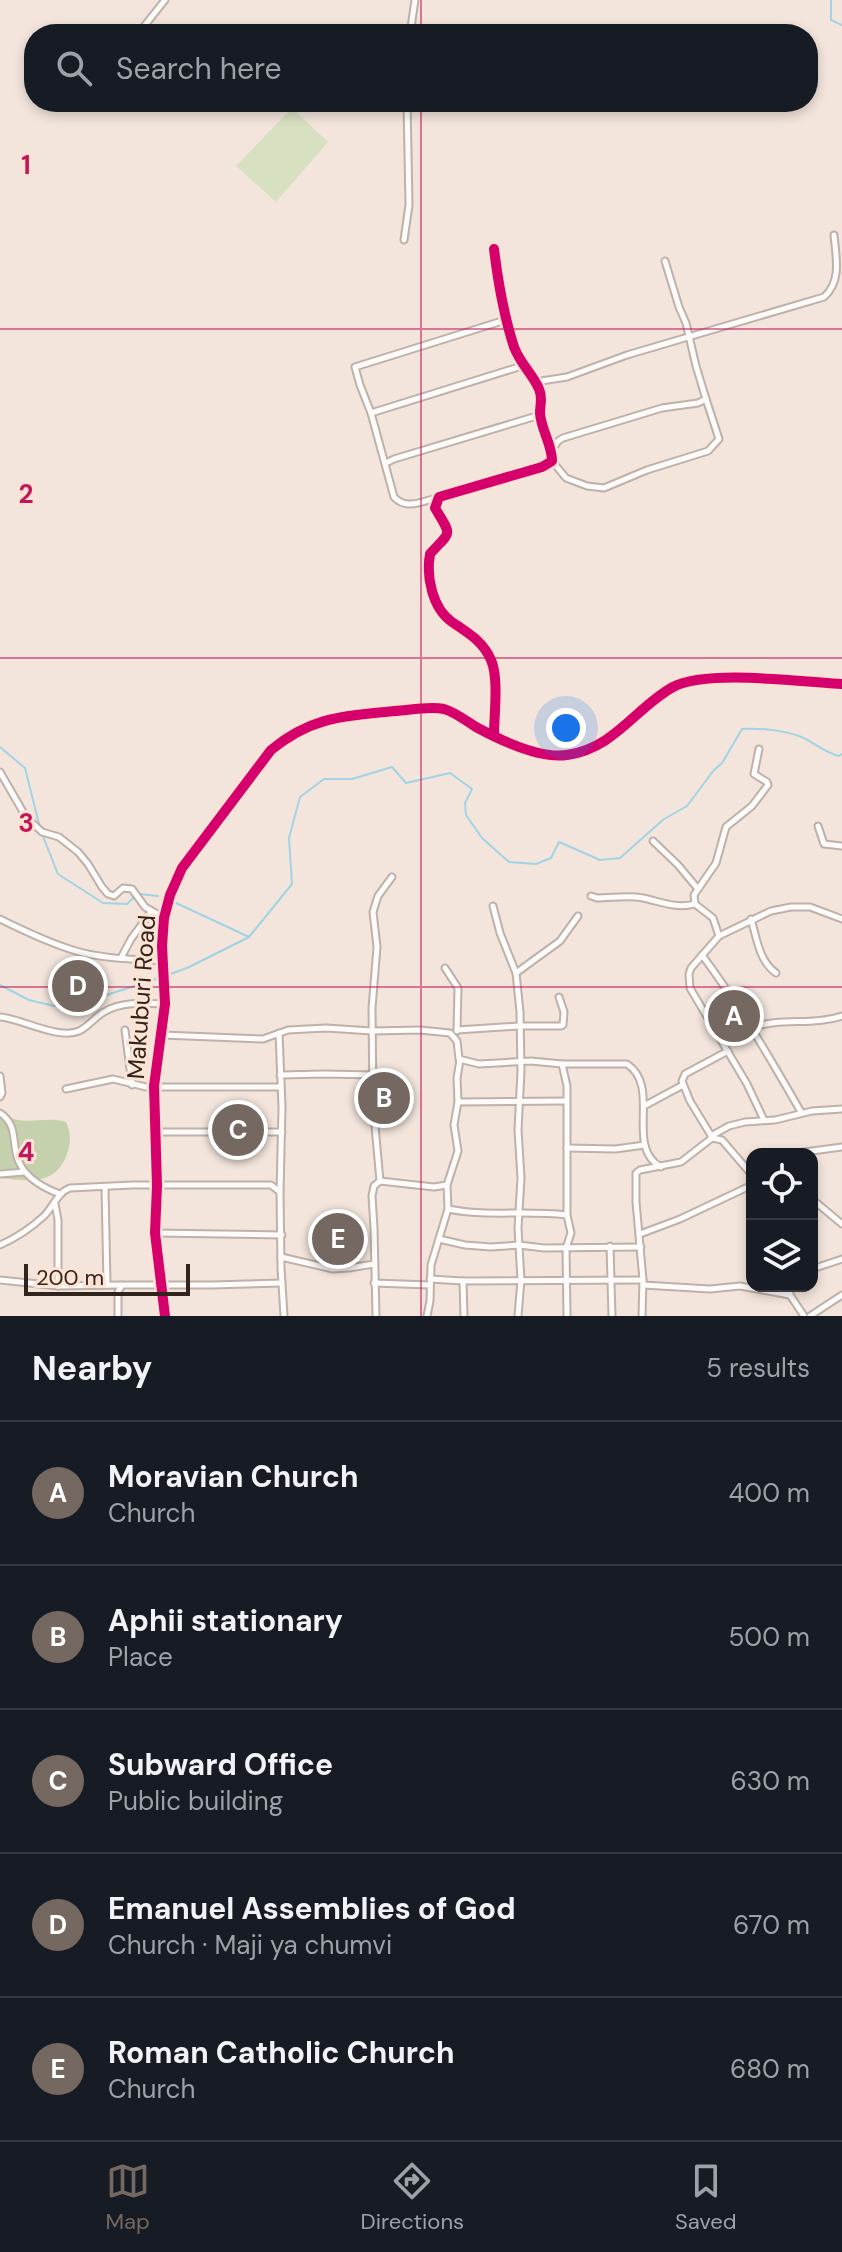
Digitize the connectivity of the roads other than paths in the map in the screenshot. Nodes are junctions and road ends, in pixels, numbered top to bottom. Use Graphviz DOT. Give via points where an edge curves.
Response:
graph roads {
  1 [pos="165,0"];
  2 [pos="415,0"];
  3 [pos="146,24"];
  4 [pos="411,24"];
  5 [pos="407,112"];
  6 [pos="834,235"];
  7 [pos="404,240"];
  8 [pos="494,249"];
  9 [pos="665,261"];
  10 [pos="506,311"];
  11 [pos="689,337"];
  12 [pos="522,366"];
  13 [pos="535,382"];
  14 [pos="706,399"];
  15 [pos="371,413"];
  16 [pos="540,415"];
  17 [pos="552,451"];
  18 [pos="552,461"];
  19 [pos="386,463"];
  20 [pos="439,497"];
  21 [pos="842,684"];
  22 [pos="494,735"];
  23 [pos="759,749"];
  24 [pos="0,772"];
  25 [pos="818,826"];
  26 [pos="653,841"];
  27 [pos="842,846"];
  28 [pos="392,877"];
  29 [pos="698,889"];
  30 [pos="591,896"];
  31 [pos="695,904"];
  32 [pos="493,906"];
  33 [pos="151,912"];
  34 [pos="578,916"];
  35 [pos="164,918"];
  36 [pos="0,919"];
  37 [pos="751,919"];
  38 [pos="842,919"];
  39 [pos="719,936"];
  40 [pos="702,955"];
  41 [pos="121,958"];
  42 [pos="163,961"];
  43 [pos="445,968"];
  44 [pos="516,973"];
  45 [pos="776,973"];
  46 [pos="559,997"];
  47 [pos="165,1004"];
  48 [pos="842,1016"];
  49 [pos="0,1017"];
  50 [pos="519,1026"];
  51 [pos="751,1028"];
  52 [pos="125,1030"];
  53 [pos="457,1030"];
  54 [pos="372,1031"];
  55 [pos="279,1033"];
  56 [pos="162,1035"];
  57 [pos="457,1041"];
  58 [pos="728,1051"];
  59 [pos="460,1060"];
  60 [pos="521,1062"];
  61 [pos="562,1064"];
  62 [pos="280,1075"];
  63 [pos="374,1075"];
  64 [pos="0,1076"];
  65 [pos="132,1085"];
  66 [pos="683,1085"];
  67 [pos="154,1086"];
  68 [pos="281,1087"];
  69 [pos="66,1089"];
  70 [pos="0,1097"];
  71 [pos="520,1101"];
  72 [pos="566,1101"];
  73 [pos="458,1102"];
  74 [pos="643,1107"];
  75 [pos="842,1109"];
  76 [pos="801,1112"];
  77 [pos="0,1113"];
  78 [pos="764,1120"];
  79 [pos="155,1132"];
  80 [pos="282,1132"];
  81 [pos="711,1137"];
  82 [pos="645,1145"];
  83 [pos="842,1147"];
  84 [pos="566,1148"];
  85 [pos="818,1150"];
  86 [pos="661,1167"];
  87 [pos="746,1168"];
  88 [pos="25,1172"];
  89 [pos="0,1174"];
  90 [pos="380,1181"];
  91 [pos="447,1185"];
  92 [pos="157,1186"];
  93 [pos="105,1187"];
  94 [pos="746,1188"];
  95 [pos="280,1192"];
  96 [pos="60,1194"];
  97 [pos="55,1204"];
  98 [pos="818,1204"];
  99 [pos="448,1209"];
  100 [pos="519,1212"];
  101 [pos="567,1215"];
  102 [pos="842,1224"];
  103 [pos="155,1233"];
  104 [pos="640,1234"];
  105 [pos="282,1235"];
  106 [pos="439,1239"];
  107 [pos="0,1245"];
  108 [pos="519,1245"];
  109 [pos="610,1246"];
  110 [pos="641,1247"];
  111 [pos="566,1248"];
  112 [pos="281,1257"];
  113 [pos="842,1259"];
  114 [pos="374,1264"];
  115 [pos="818,1267"];
  116 [pos="0,1280"];
  117 [pos="521,1280"];
  118 [pos="567,1280"];
  119 [pos="463,1281"];
  120 [pos="611,1281"];
  121 [pos="430,1282"];
  122 [pos="643,1282"];
  123 [pos="282,1283"];
  124 [pos="374,1283"];
  125 [pos="107,1284"];
  126 [pos="162,1284"];
  127 [pos="122,1285"];
  128 [pos="58,1286"];
  129 [pos="790,1292"];
  130 [pos="790,1295"];
  131 [pos="842,1295"];
  132 [pos="118,1316"];
  133 [pos="165,1316"];
  134 [pos="284,1316"];
  135 [pos="376,1316"];
  136 [pos="427,1316"];
  137 [pos="464,1316"];
  138 [pos="518,1316"];
  139 [pos="567,1316"];
  140 [pos="612,1316"];
  141 [pos="642,1316"];
  142 [pos="807,1316"];
  1 -- 3 [label="street"];
  2 -- 4 [label="street"];
  5 -- 7 [label="street" via="409,205"];
  6 -- 11 [label="street" via="837,278 824,297"];
  8 -- 10 [label="street"];
  9 -- 11 [label="street"];
  10 -- 12 [label="street"];
  10 -- 15 [label="street" via="499,322 355,367"];
  11 -- 13 [label="street" via="567,377"];
  11 -- 14 [label="street"];
  12 -- 13 [label="street"];
  12 -- 15 [label="street"];
  13 -- 16 [label="street" via="542,398"];
  14 -- 17 [label="street" via="563,438"];
  14 -- 18 [label="street" via="719,439 708,451 604,488 566,478"];
  15 -- 19 [label="street"];
  16 -- 17 [label="street"];
  16 -- 19 [label="street"];
  17 -- 18 [label="street"];
  18 -- 20 [label="street"];
  19 -- 20 [label="street" via="394,497 401,504"];
  20 -- 22 [label="street" via="435,508 448,535 430,554 433,594 441,612 471,634 490,657"];
  21 -- 22 [label="street, Makuburi Road" via="750,678 685,683 606,740 566,755 527,750"];
  22 -- 35 [label="street, Makuburi Road" via="442,709 340,716 288,735 182,868"];
  23 -- 29 [label="street" via="754,774 768,785 726,827 716,863"];
  24 -- 33 [label="street" via="38,830 78,852 108,894 132,889"];
  25 -- 27 [label="street" via="824,844"];
  26 -- 29 [label="street"];
  28 -- 54 [label="street" via="373,912 377,958"];
  29 -- 31 [label="street"];
  30 -- 31 [label="street"];
  31 -- 39 [label="street" via="713,918"];
  32 -- 44 [label="street"];
  33 -- 35 [label="street"];
  33 -- 41 [label="street"];
  34 -- 44 [label="street" via="560,941"];
  35 -- 42 [label="street, Makuburi Road"];
  36 -- 41 [label="street" via="77,951"];
  37 -- 38 [label="street" via="801,907"];
  37 -- 39 [label="street"];
  37 -- 45 [label="street" via="763,960"];
  39 -- 40 [label="street"];
  40 -- 51 [label="street"];
  40 -- 58 [label="street" via="691,968 690,988"];
  41 -- 42 [label="street"];
  42 -- 47 [label="street, Makuburi Road"];
  43 -- 53 [label="street" via="458,988"];
  44 -- 50 [label="street"];
  46 -- 50 [label="street" via="562,1026"];
  47 -- 49 [label="street" via="110,1008 73,1032"];
  47 -- 56 [label="street, Makuburi Road"];
  48 -- 51 [label="street"];
  50 -- 53 [label="street"];
  50 -- 60 [label="street"];
  51 -- 76 [label="street"];
  52 -- 65 [label="street"];
  53 -- 57 [label="street"];
  54 -- 55 [label="street"];
  54 -- 57 [label="street" via="450,1033"];
  54 -- 63 [label="street"];
  55 -- 56 [label="street" via="263,1039"];
  55 -- 62 [label="street"];
  56 -- 67 [label="street, Makuburi Road"];
  57 -- 59 [label="street"];
  58 -- 66 [label="street" via="685,1074"];
  58 -- 78 [label="street"];
  59 -- 60 [label="street"];
  59 -- 73 [label="street"];
  60 -- 61 [label="street"];
  60 -- 71 [label="street"];
  61 -- 72 [label="street"];
  61 -- 74 [label="street" via="627,1064 639,1075"];
  62 -- 63 [label="street"];
  62 -- 68 [label="street"];
  63 -- 90 [label="street"];
  64 -- 70 [label="street"];
  65 -- 67 [label="street"];
  65 -- 69 [label="street" via="113,1079"];
  66 -- 74 [label="street"];
  66 -- 81 [label="street"];
  67 -- 68 [label="street"];
  67 -- 79 [label="street, Makuburi Road"];
  68 -- 80 [label="street"];
  71 -- 72 [label="street"];
  71 -- 73 [label="street"];
  71 -- 100 [label="street"];
  72 -- 84 [label="street"];
  73 -- 91 [label="street" via="458,1151"];
  74 -- 82 [label="street"];
  75 -- 76 [label="street"];
  76 -- 78 [label="street"];
  77 -- 88 [label="street" via="12,1127"];
  78 -- 81 [label="street" via="729,1126"];
  79 -- 80 [label="street"];
  79 -- 92 [label="street, Makuburi Road"];
  80 -- 95 [label="street"];
  81 -- 86 [label="street" via="681,1162"];
  81 -- 87 [label="street" via="722,1140"];
  82 -- 84 [label="street"];
  82 -- 86 [label="street"];
  83 -- 85 [label="street"];
  84 -- 101 [label="street"];
  86 -- 104 [label="street" via="640,1170 635,1176"];
  88 -- 89 [label="street"];
  88 -- 96 [label="street"];
  90 -- 91 [label="street"];
  90 -- 114 [label="street" via="372,1196"];
  91 -- 99 [label="street"];
  92 -- 93 [label="street"];
  92 -- 95 [label="street" via="271,1185"];
  92 -- 103 [label="street, Makuburi Road"];
  93 -- 96 [label="street" via="70,1188"];
  93 -- 125 [label="street"];
  94 -- 104 [label="street"];
  95 -- 105 [label="street"];
  96 -- 97 [label="street"];
  97 -- 107 [label="street"];
  97 -- 128 [label="street"];
  98 -- 102 [label="street"];
  99 -- 100 [label="street"];
  99 -- 106 [label="street"];
  100 -- 101 [label="street"];
  100 -- 108 [label="street"];
  101 -- 111 [label="street" via="571,1233"];
  103 -- 105 [label="street"];
  103 -- 126 [label="street, Makuburi Road"];
  104 -- 110 [label="street"];
  105 -- 112 [label="street"];
  106 -- 108 [label="street" via="491,1247"];
  106 -- 121 [label="street"];
  108 -- 111 [label="street"];
  108 -- 117 [label="street"];
  109 -- 110 [label="street"];
  109 -- 111 [label="street"];
  109 -- 120 [label="street"];
  110 -- 122 [label="street"];
  111 -- 118 [label="street"];
  112 -- 114 [label="street" via="333,1269"];
  112 -- 123 [label="street"];
  113 -- 115 [label="street"];
  114 -- 124 [label="street"];
  116 -- 128 [label="street"];
  117 -- 118 [label="street"];
  117 -- 119 [label="street"];
  117 -- 138 [label="street"];
  118 -- 120 [label="street"];
  118 -- 139 [label="street"];
  119 -- 121 [label="street"];
  119 -- 137 [label="street"];
  120 -- 122 [label="street"];
  120 -- 140 [label="street"];
  121 -- 124 [label="street"];
  121 -- 136 [label="street"];
  122 -- 130 [label="street" via="710,1289 740,1286"];
  122 -- 141 [label="street"];
  123 -- 126 [label="street"];
  123 -- 134 [label="street"];
  124 -- 135 [label="street"];
  125 -- 127 [label="street"];
  125 -- 128 [label="street"];
  126 -- 127 [label="street"];
  126 -- 133 [label="street, Makuburi Road"];
  127 -- 132 [label="street"];
  129 -- 130 [label="street"];
  130 -- 142 [label="street"];
  131 -- 142 [label="street"];
}
